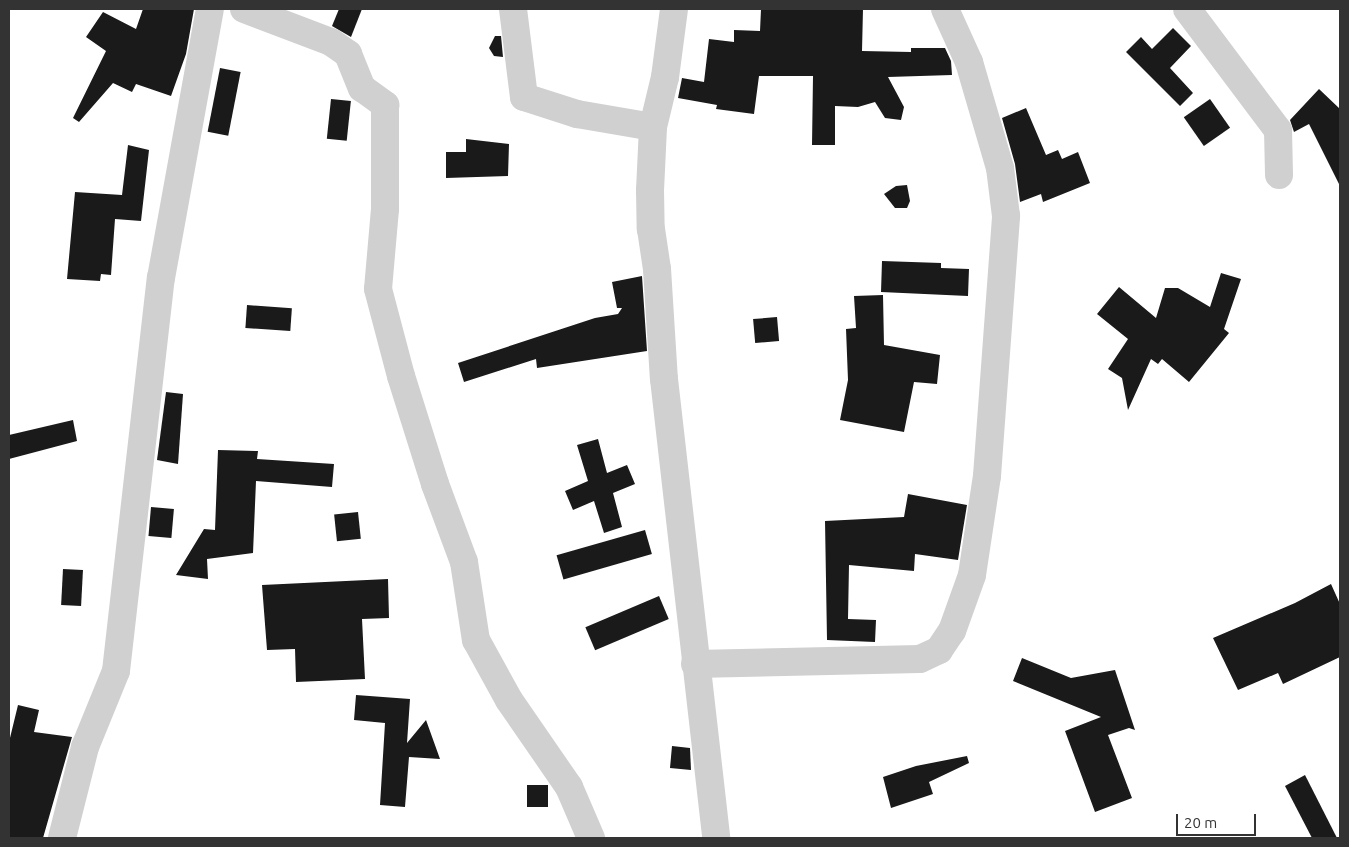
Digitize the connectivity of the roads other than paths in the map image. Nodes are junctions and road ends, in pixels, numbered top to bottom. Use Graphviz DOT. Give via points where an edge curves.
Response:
graph roads {
  1 [pos="210,9"];
  2 [pos="244,9"];
  3 [pos="513,9"];
  4 [pos="674,9"];
  5 [pos="946,9"];
  6 [pos="1186,9"];
  7 [pos="653,127"];
  8 [pos="1279,175"];
  9 [pos="695,664"];
  10 [pos="62,838"];
  11 [pos="591,838"];
  12 [pos="716,838"];
  1 -- 10 [label="street" via="162,278 116,671 85,748"];
  2 -- 11 [label="street" via="331,42 348,54 362,88 385,105 386,209 378,290 400,376 464,562 476,640 509,700 570,787"];
  3 -- 7 [label="street" via="524,97 577,114"];
  4 -- 7 [label="street" via="665,77"];
  5 -- 9 [label="street" via="968,62 994,151 1006,216 987,476 972,574 952,632 939,650 920,659"];
  6 -- 8 [label="street" via="1278,130"];
  7 -- 9 [label="street" via="651,229"];
  9 -- 12 [label="street"];
}
